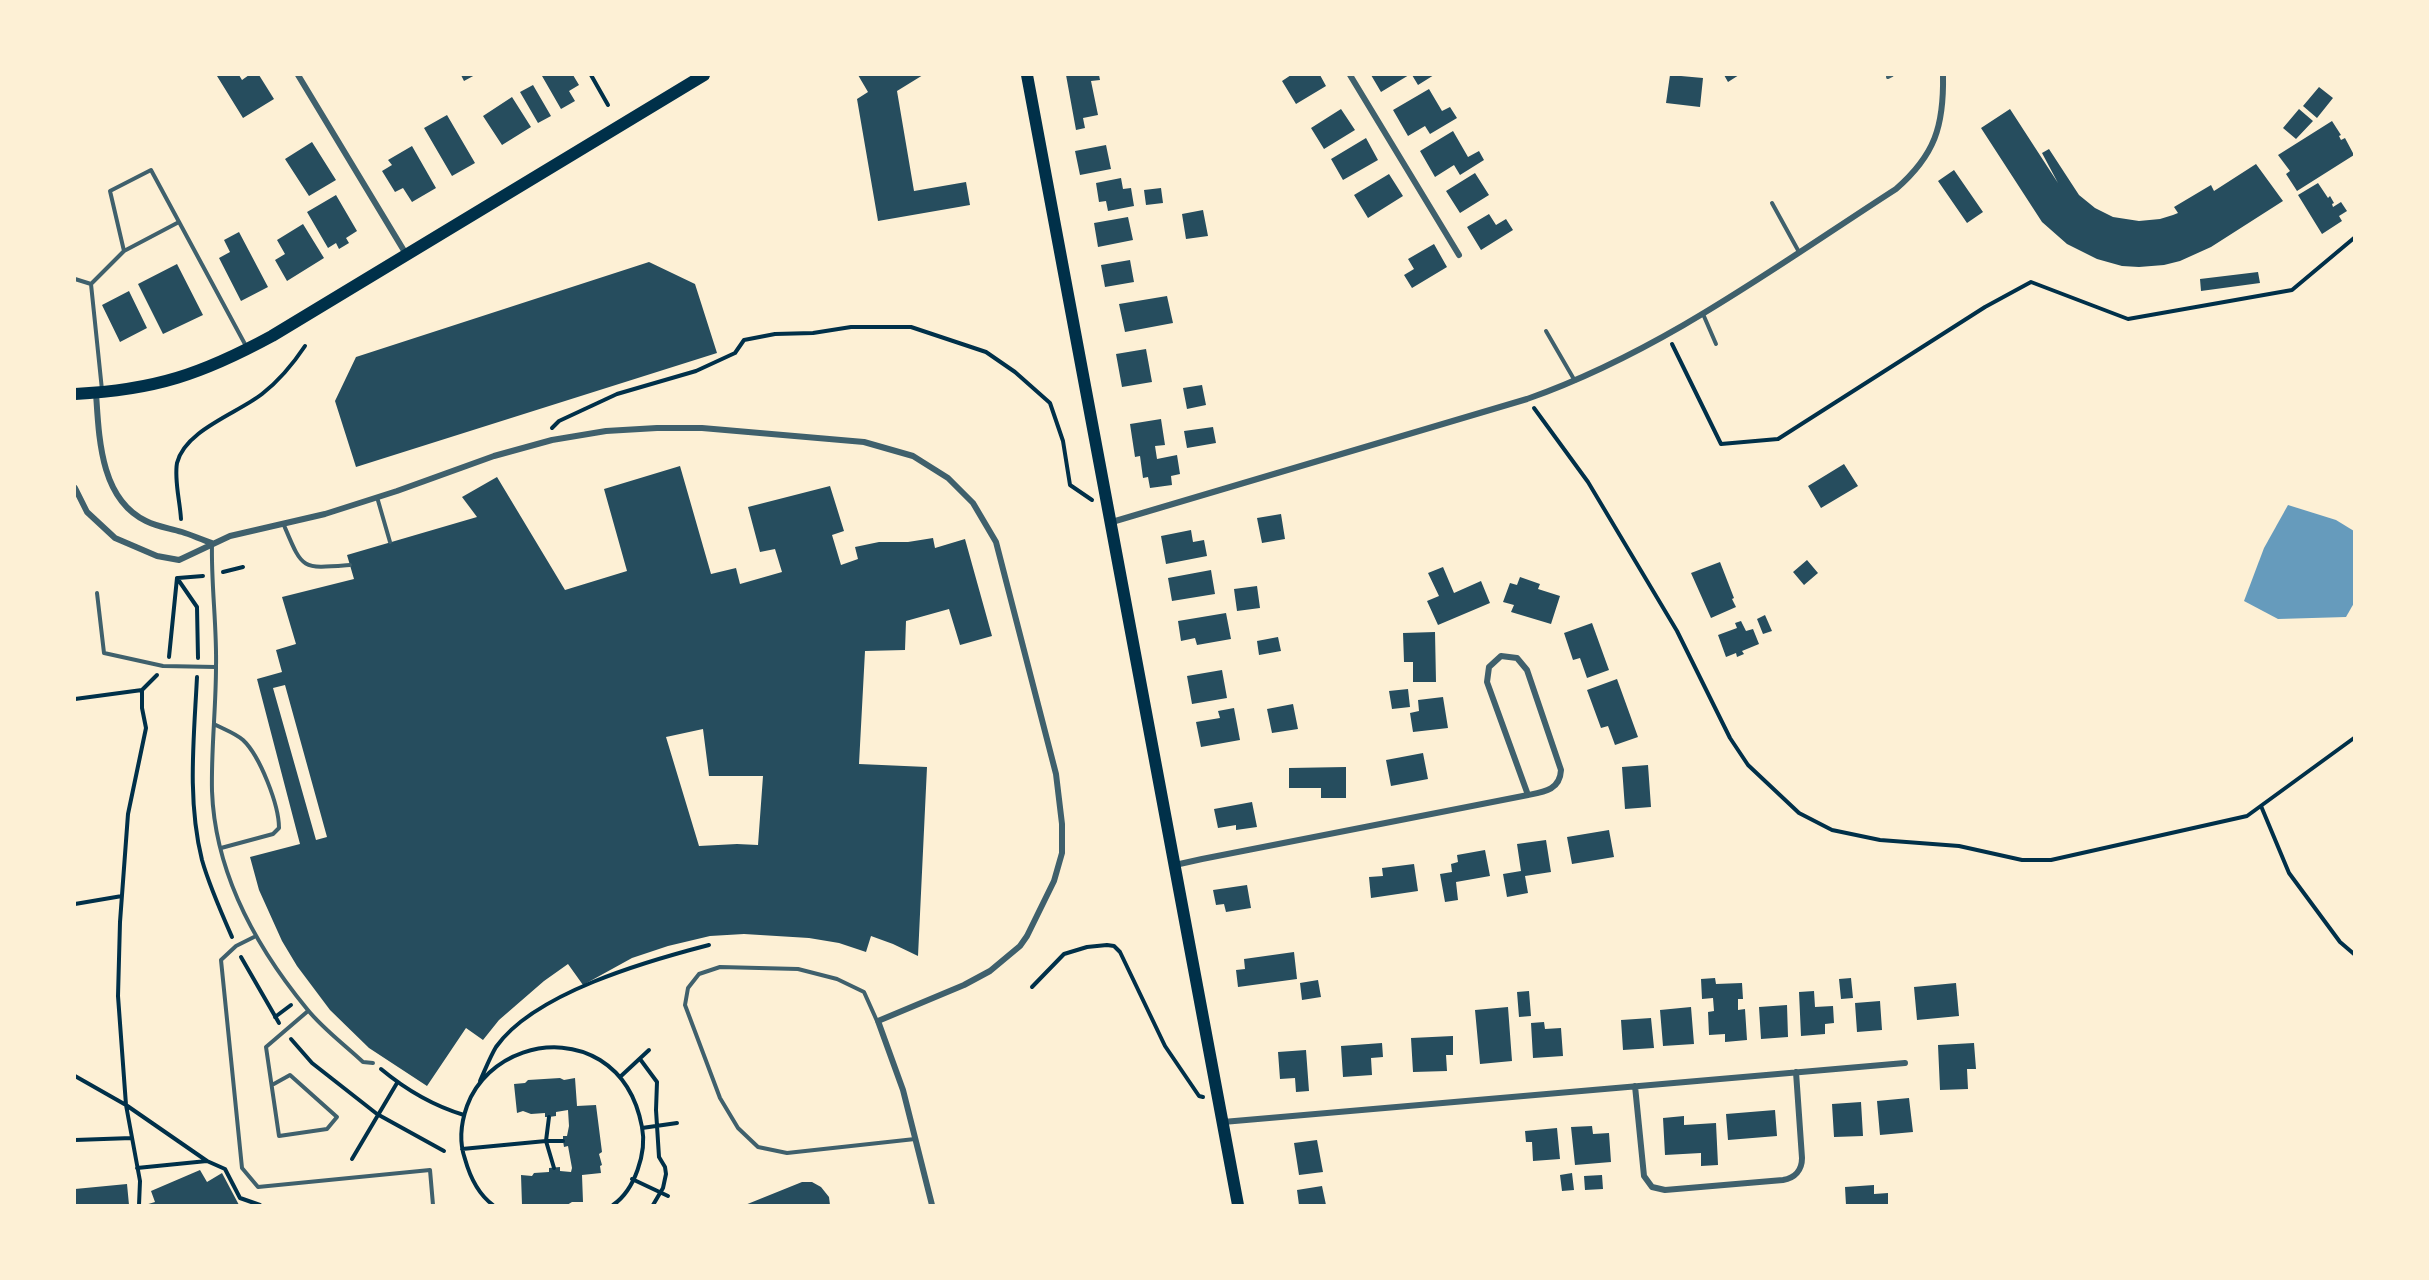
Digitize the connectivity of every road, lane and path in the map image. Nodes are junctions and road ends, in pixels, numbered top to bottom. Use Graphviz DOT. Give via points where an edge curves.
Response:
graph roads {
  1 [pos="298,75"];
  2 [pos="591,75"];
  3 [pos="704,75"];
  4 [pos="1027,75"];
  5 [pos="1350,75"];
  6 [pos="1943,75"];
  7 [pos="608,105"];
  8 [pos="1772,203"];
  9 [pos="179,222"];
  10 [pos="2354,238"];
  11 [pos="124,251"];
  12 [pos="1799,252"];
  13 [pos="406,254"];
  14 [pos="1459,255"];
  15 [pos="75,279"];
  16 [pos="91,284"];
  17 [pos="1703,313"];
  18 [pos="1546,331"];
  19 [pos="1667,335"];
  20 [pos="1716,344"];
  21 [pos="305,346"];
  22 [pos="248,349"];
  23 [pos="1576,381"];
  24 [pos="99,393"];
  25 [pos="75,394"];
  26 [pos="1527,399"];
  27 [pos="534,445"];
  28 [pos="75,488"];
  29 [pos="377,497"];
  30 [pos="1108,500"];
  31 [pos="181,520"];
  32 [pos="1112,522"];
  33 [pos="283,523"];
  34 [pos="390,542"];
  35 [pos="212,543"];
  36 [pos="350,565"];
  37 [pos="97,593"];
  38 [pos="163,666"];
  39 [pos="197,668"];
  40 [pos="216,668"];
  41 [pos="142,690"];
  42 [pos="75,699"];
  43 [pos="214,724"];
  44 [pos="2354,738"];
  45 [pos="1528,795"];
  46 [pos="2261,806"];
  47 [pos="220,848"];
  48 [pos="1175,865"];
  49 [pos="122,896"];
  50 [pos="75,904"];
  51 [pos="256,936"];
  52 [pos="709,945"];
  53 [pos="236,946"];
  54 [pos="2354,954"];
  55 [pos="1032,987"];
  56 [pos="299,999"];
  57 [pos="308,1011"];
  58 [pos="274,1017"];
  59 [pos="878,1021"];
  60 [pos="286,1031"];
  61 [pos="649,1050"];
  62 [pos="640,1059"];
  63 [pos="373,1063"];
  64 [pos="1905,1063"];
  65 [pos="1796,1072"];
  66 [pos="75,1076"];
  67 [pos="620,1077"];
  68 [pos="397,1083"];
  69 [pos="479,1084"];
  70 [pos="272,1085"];
  71 [pos="1635,1086"];
  72 [pos="1203,1097"];
  73 [pos="126,1105"];
  74 [pos="377,1114"];
  75 [pos="464,1115"];
  76 [pos="549,1117"];
  77 [pos="1223,1122"];
  78 [pos="677,1123"];
  79 [pos="657,1126"];
  80 [pos="642,1128"];
  81 [pos="132,1138"];
  82 [pos="915,1139"];
  83 [pos="75,1140"];
  84 [pos="546,1141"];
  85 [pos="563,1141"];
  86 [pos="462,1149"];
  87 [pos="444,1151"];
  88 [pos="352,1159"];
  89 [pos="207,1161"];
  90 [pos="137,1168"];
  91 [pos="554,1168"];
  92 [pos="632,1179"];
  93 [pos="660,1193"];
  94 [pos="668,1196"];
  95 [pos="619,1201"];
  96 [pos="139,1204"];
  97 [pos="260,1205"];
  98 [pos="433,1205"];
  99 [pos="493,1205"];
  100 [pos="613,1205"];
  101 [pos="623,1205"];
  102 [pos="653,1205"];
  103 [pos="932,1205"];
  104 [pos="1238,1205"];
  1 -- 13 [label="street"];
  2 -- 7 [label="path"];
  3 -- 13 [label="main road"];
  4 -- 30 [label="main road"];
  5 -- 14 [label="street"];
  6 -- 12 [label="street" via="1941,121 1924,161 1896,189"];
  8 -- 12 [label="lane"];
  9 -- 11 [label="lane"];
  9 -- 11 [label="lane" via="151,170 110,190"];
  9 -- 22 [label="lane"];
  10 -- 19 [label="path" via="2292,290 2128,319 2031,282 1984,307 1778,439 1721,444"];
  11 -- 16 [label="lane"];
  12 -- 17 [label="street"];
  13 -- 22 [label="main road"];
  15 -- 16 [label="lane"];
  16 -- 24 [label="lane"];
  17 -- 19 [label="street"];
  17 -- 20 [label="lane"];
  18 -- 23 [label="lane"];
  19 -- 23 [label="street"];
  21 -- 31 [label="path" via="263,394 206,429 183,449 176,472"];
  22 -- 24 [label="main road" via="182,377 146,387"];
  23 -- 26 [label="street"];
  24 -- 25 [label="main road"];
  24 -- 35 [label="street" via="101,451 107,474 131,512 160,528"];
  26 -- 32 [label="street"];
  26 -- 46 [label="path" via="1588,482 1665,611 1730,738 1748,765 1799,813 1832,830 1881,840 1959,846 2022,860 2051,860 2247,816"];
  27 -- 29 [label="street"];
  27 -- 30 [label="path" via="559,421 617,394 696,371 735,353 744,340 851,327 910,327 986,352 1015,372 1050,403 1063,441 1070,485 1091,500"];
  27 -- 59 [label="street" via="606,431 657,428 702,428 864,442 913,456 948,478 973,503 996,542 1056,774 1062,853 1054,881 1020,946 990,971 964,985"];
  28 -- 35 [label="street" via="87,512 101,527 132,546 179,560"];
  29 -- 33 [label="street"];
  29 -- 34 [label="lane"];
  30 -- 32 [label="main road"];
  32 -- 48 [label="main road"];
  33 -- 35 [label="street"];
  33 -- 36 [label="lane" via="301,561 312,568"];
  35 -- 40 [label="lane"];
  37 -- 38 [label="lane" via="104,653"];
  38 -- 39 [label="lane"];
  38 -- 39 [label="path" via="169,656 177,578 197,607"];
  38 -- 41 [label="path"];
  39 -- 40 [label="lane"];
  39 -- 53 [label="path" via="192,776 202,860"];
  40 -- 43 [label="lane"];
  41 -- 42 [label="path"];
  41 -- 49 [label="path" via="146,728 128,814"];
  43 -- 47 [label="lane" via="212,792"];
  43 -- 47 [label="lane" via="242,739 254,752 279,821 273,834"];
  44 -- 46 [label="path"];
  45 -- 45 [label="street" via="1552,789 1561,770 1525,666 1513,656 1501,656 1489,666 1486,679"];
  45 -- 48 [label="street"];
  46 -- 54 [label="path" via="2289,873 2340,942"];
  47 -- 51 [label="lane" via="237,901"];
  48 -- 77 [label="main road"];
  49 -- 50 [label="path"];
  49 -- 73 [label="path" via="118,996"];
  51 -- 53 [label="lane"];
  51 -- 56 [label="lane"];
  52 -- 69 [label="path" via="609,977 538,1011 496,1047"];
  53 -- 58 [label="path"];
  53 -- 98 [label="lane" via="221,960 242,1168 258,1187 430,1170"];
  55 -- 72 [label="path" via="1064,954 1087,947 1114,946 1165,1046"];
  56 -- 57 [label="lane"];
  56 -- 58 [label="path"];
  57 -- 60 [label="lane"];
  57 -- 63 [label="lane" via="363,1062"];
  58 -- 60 [label="path"];
  59 -- 82 [label="street" via="903,1090"];
  59 -- 82 [label="lane" via="864,992 837,979 798,969 720,967 699,974 688,988 686,1005 720,1098 738,1128 758,1147 787,1153"];
  60 -- 70 [label="lane" via="266,1047"];
  60 -- 74 [label="path" via="312,1063"];
  61 -- 62 [label="path"];
  62 -- 67 [label="path"];
  62 -- 79 [label="path" via="657,1082"];
  63 -- 68 [label="path"];
  64 -- 65 [label="street"];
  65 -- 71 [label="street"];
  65 -- 71 [label="street" via="1802,1158 1796,1175 1784,1180 1665,1190 1652,1186 1644,1176"];
  66 -- 73 [label="path"];
  67 -- 69 [label="path" via="600,1060 575,1049 548,1047 521,1052 506,1060"];
  67 -- 80 [label="path" via="640,1112"];
  68 -- 74 [label="path"];
  68 -- 75 [label="path" via="446,1110"];
  69 -- 75 [label="path"];
  70 -- 70 [label="lane" via="279,1136 327,1129 337,1117 290,1075"];
  71 -- 77 [label="street"];
  73 -- 81 [label="path"];
  73 -- 89 [label="path"];
  74 -- 87 [label="path"];
  74 -- 88 [label="path"];
  75 -- 86 [label="path"];
  76 -- 84 [label="path"];
  77 -- 104 [label="main road"];
  78 -- 79 [label="path"];
  79 -- 80 [label="path"];
  79 -- 93 [label="path" via="659,1157 666,1174"];
  80 -- 92 [label="path" via="642,1151"];
  81 -- 83 [label="path"];
  81 -- 90 [label="path"];
  82 -- 103 [label="street"];
  84 -- 85 [label="path"];
  84 -- 86 [label="path"];
  84 -- 91 [label="path"];
  86 -- 99 [label="path" via="470,1176"];
  89 -- 90 [label="path"];
  89 -- 97 [label="path" via="225,1169 240,1198"];
  90 -- 96 [label="path"];
  92 -- 93 [label="path"];
  92 -- 95 [label="path"];
  93 -- 94 [label="path"];
  93 -- 102 [label="path"];
  95 -- 100 [label="path"];
  95 -- 101 [label="path"];
}
